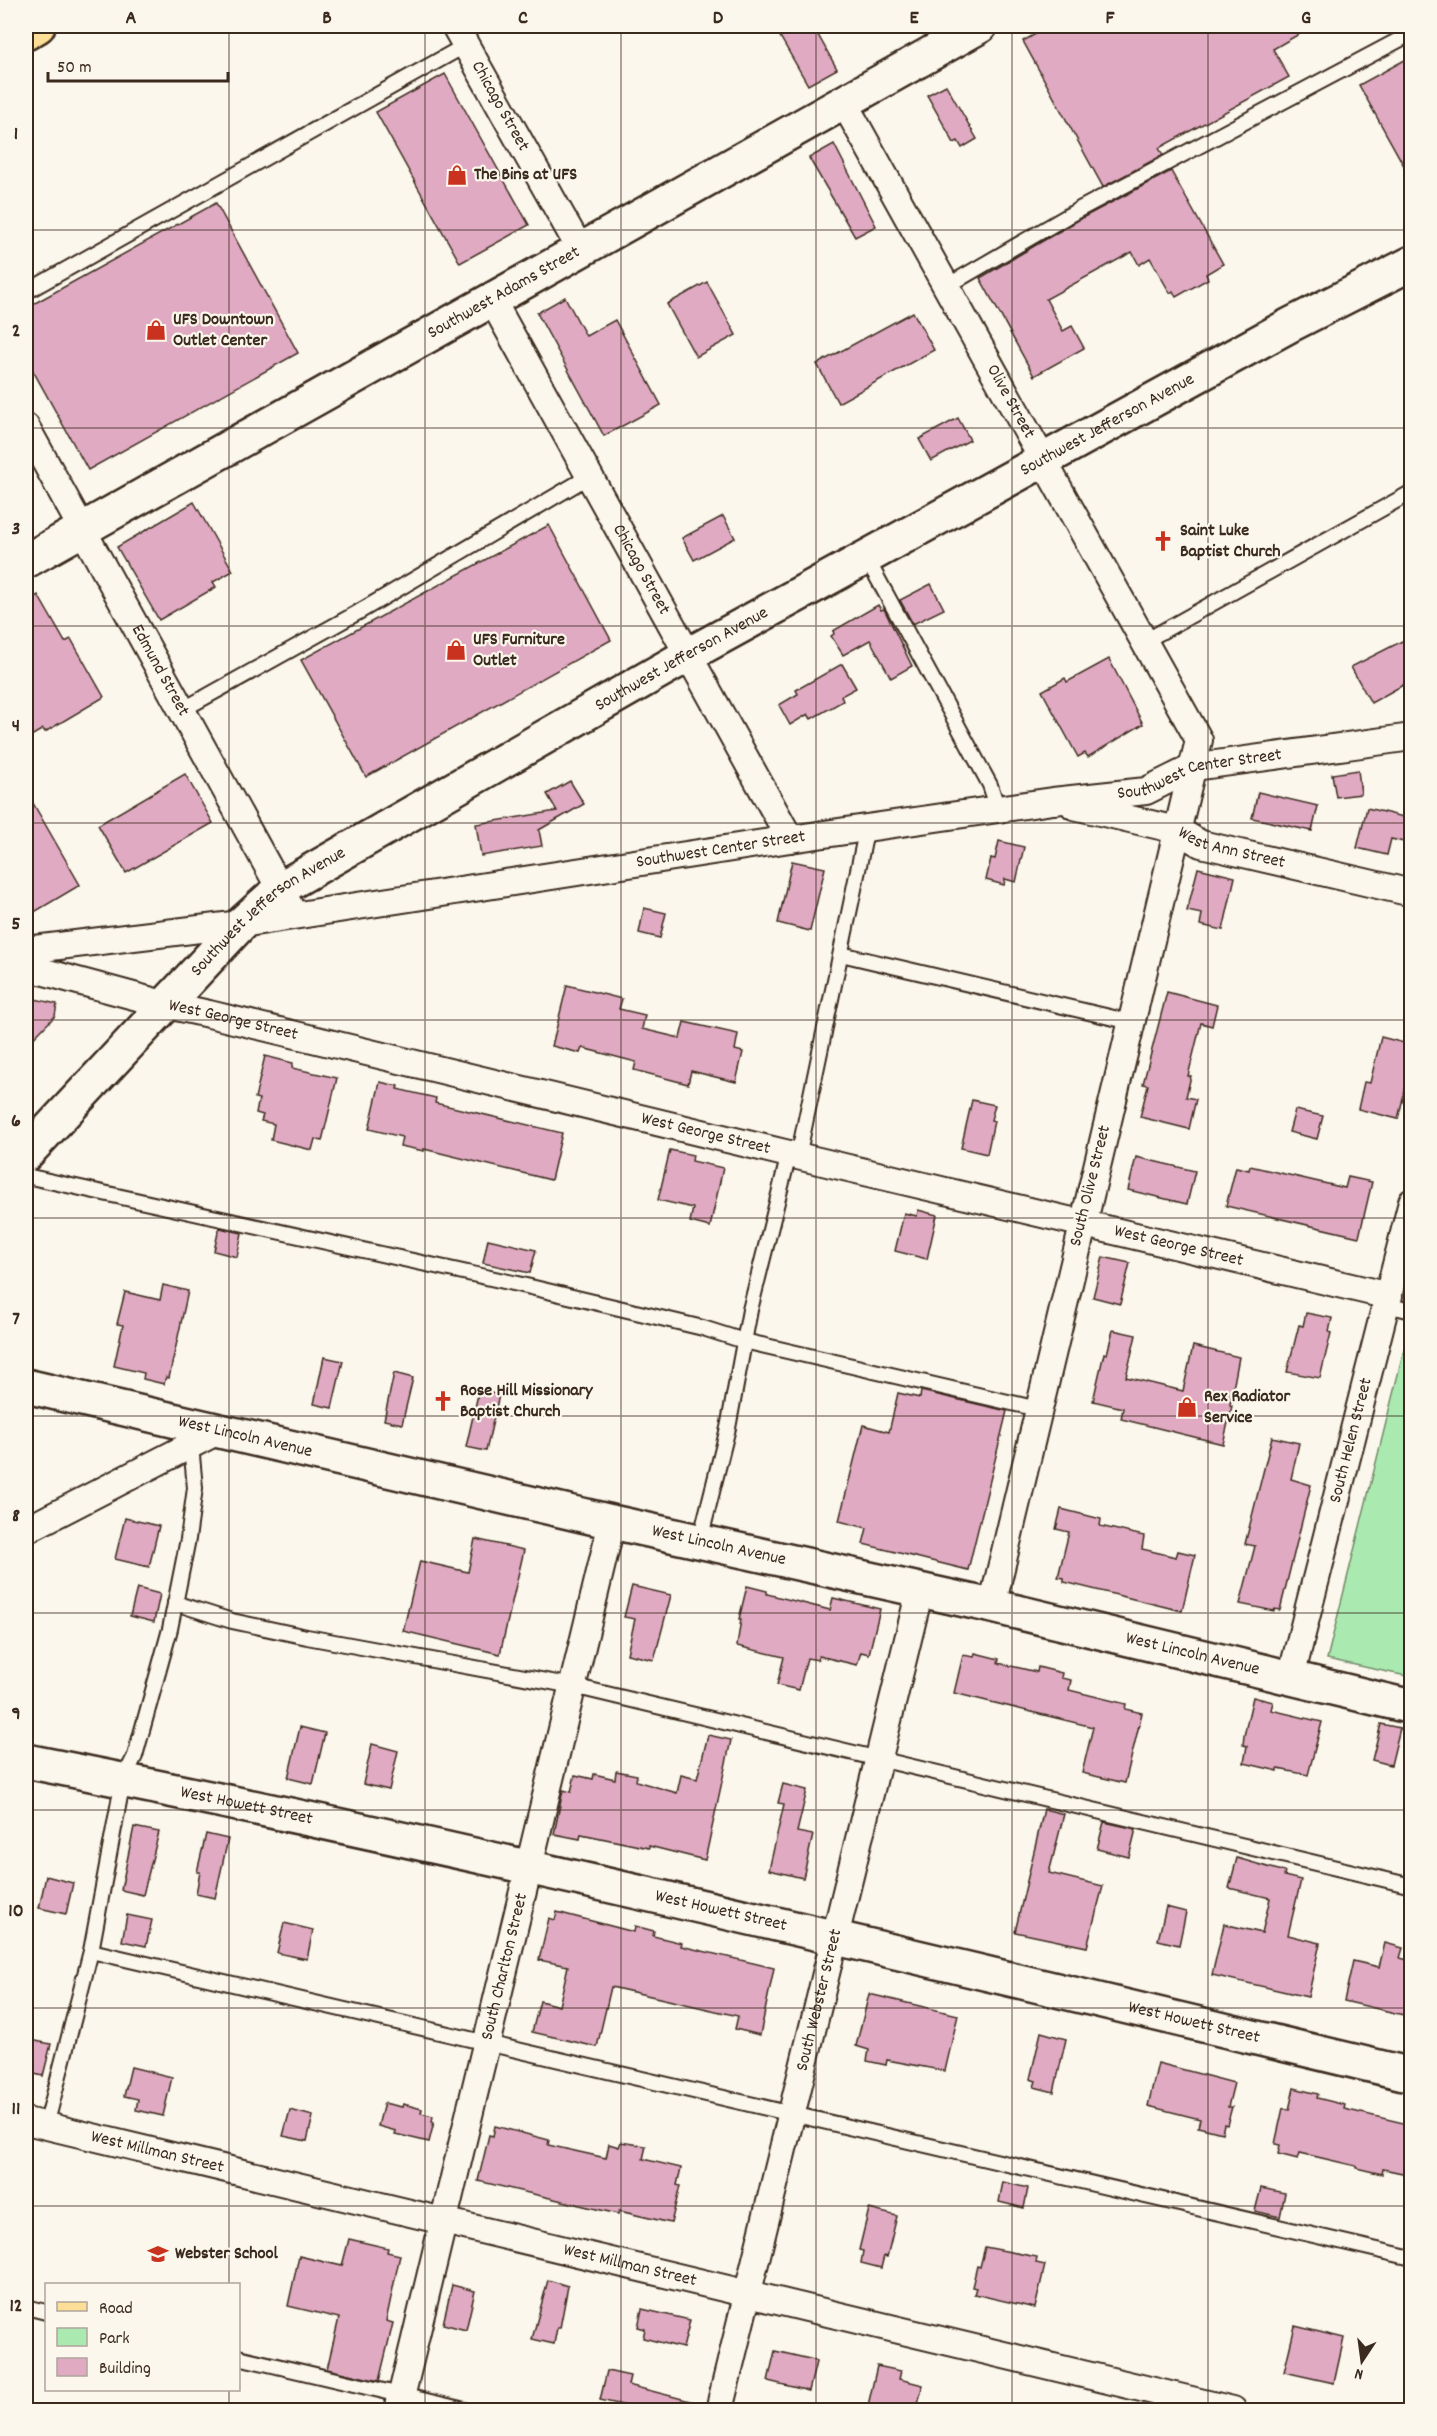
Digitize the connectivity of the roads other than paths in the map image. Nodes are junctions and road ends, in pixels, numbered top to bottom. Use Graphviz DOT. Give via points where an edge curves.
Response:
graph roads {
  1 [pos="38,26"];
  2 [pos="980,26"];
  3 [pos="26,33"];
  4 [pos="1412,33"];
  5 [pos="461,35"];
  6 [pos="843,101"];
  7 [pos="580,249"];
  8 [pos="1412,263"];
  9 [pos="947,286"];
  10 [pos="26,292"];
  11 [pos="492,300"];
  12 [pos="26,428"];
  13 [pos="1045,459"];
  14 [pos="588,477"];
  15 [pos="1412,492"];
  16 [pos="80,529"];
  17 [pos="866,557"];
  18 [pos="26,561"];
  19 [pos="1145,641"];
  20 [pos="688,655"];
  21 [pos="182,710"];
  22 [pos="1412,737"];
  23 [pos="1194,767"];
  24 [pos="1053,801"];
  25 [pos="998,809"];
  26 [pos="867,827"];
  27 [pos="1178,830"];
  28 [pos="790,838"];
  29 [pos="1412,893"];
  30 [pos="287,901"];
  31 [pos="241,924"];
  32 [pos="26,950"];
  33 [pos="841,954"];
  34 [pos="26,967"];
  35 [pos="166,1005"];
  36 [pos="1131,1022"];
  37 [pos="26,1154"];
  38 [pos="793,1155"];
  39 [pos="26,1176"];
  40 [pos="1412,1202"];
  41 [pos="1082,1222"];
  42 [pos="1388,1300"];
  43 [pos="1412,1311"];
  44 [pos="744,1341"];
  45 [pos="26,1386"];
  46 [pos="1038,1409"];
  47 [pos="220,1430"];
  48 [pos="191,1445"];
  49 [pos="612,1522"];
  50 [pos="26,1530"];
  51 [pos="700,1540"];
  52 [pos="920,1590"];
  53 [pos="175,1603"];
  54 [pos="992,1606"];
  55 [pos="1291,1677"];
  56 [pos="573,1686"];
  57 [pos="1412,1707"];
  58 [pos="879,1759"];
  59 [pos="26,1762"];
  60 [pos="123,1780"];
  61 [pos="530,1867"];
  62 [pos="1412,1886"];
  63 [pos="834,1939"];
  64 [pos="91,1951"];
  65 [pos="486,2043"];
  66 [pos="1412,2075"];
  67 [pos="792,2114"];
  68 [pos="36,2123"];
  69 [pos="444,2223"];
  70 [pos="1412,2258"];
  71 [pos="747,2295"];
  72 [pos="26,2307"];
  73 [pos="45,2312"];
  74 [pos="240,2358"];
  75 [pos="400,2403"];
  76 [pos="465,2410"];
  77 [pos="719,2410"];
  78 [pos="1233,2410"];
  1 -- 3 [label="main road"];
  2 -- 6 [label="main road, Southwest Adams Street"];
  4 -- 9 [label="lane" via="1078,210"];
  5 -- 7 [label="street, Chicago Street"];
  5 -- 10 [label="lane"];
  6 -- 7 [label="main road, Southwest Adams Street"];
  6 -- 9 [label="street, Olive Street"];
  7 -- 11 [label="main road, Southwest Adams Street"];
  8 -- 13 [label="main road, Southwest Jefferson Avenue"];
  9 -- 13 [label="street, Olive Street"];
  11 -- 14 [label="street, Chicago Street"];
  11 -- 16 [label="main road, Southwest Adams Street"];
  12 -- 16 [label="street, Edmund Street"];
  13 -- 17 [label="main road, Southwest Jefferson Avenue"];
  13 -- 19 [label="street, Olive Street"];
  14 -- 20 [label="street, Chicago Street"];
  14 -- 21 [label="lane"];
  15 -- 19 [label="lane"];
  16 -- 18 [label="main road, Southwest Adams Street"];
  16 -- 21 [label="street, Edmund Street"];
  17 -- 20 [label="main road, Southwest Jefferson Avenue"];
  17 -- 25 [label="lane" via="990,785"];
  19 -- 23 [label="street, Olive Street" via="1199,740"];
  20 -- 28 [label="street, Chicago Street"];
  20 -- 30 [label="main road, Southwest Jefferson Avenue"];
  21 -- 30 [label="street, Edmund Street"];
  22 -- 23 [label="street, Southwest Center Street"];
  23 -- 24 [label="street, Southwest Center Street" via="1146,791"];
  23 -- 27 [label="street, South Olive Street"];
  24 -- 25 [label="street, Southwest Center Street"];
  24 -- 27 [label="street, West Ann Street"];
  25 -- 26 [label="street, Southwest Center Street"];
  26 -- 28 [label="street, Southwest Center Street"];
  26 -- 33 [label="lane"];
  27 -- 29 [label="street, West Ann Street" via="1201,844"];
  27 -- 36 [label="street, South Olive Street"];
  28 -- 30 [label="street, Southwest Center Street"];
  30 -- 31 [label="main road, Southwest Jefferson Avenue"];
  31 -- 32 [label="street"];
  31 -- 35 [label="main road, Southwest Jefferson Avenue"];
  33 -- 36 [label="lane"];
  33 -- 38 [label="lane"];
  34 -- 35 [label="street, West George Street"];
  35 -- 37 [label="main road, Southwest Jefferson Avenue"];
  35 -- 38 [label="street, West George Street"];
  36 -- 41 [label="street, South Olive Street"];
  38 -- 41 [label="street, West George Street"];
  38 -- 44 [label="lane"];
  39 -- 44 [label="lane" via="522,1286"];
  40 -- 42 [label="street, South Helen Street"];
  41 -- 42 [label="street, West George Street"];
  41 -- 46 [label="street, South Olive Street"];
  42 -- 43 [label="lane"];
  42 -- 55 [label="street, South Helen Street"];
  44 -- 46 [label="lane"];
  44 -- 51 [label="lane" via="728,1428"];
  45 -- 47 [label="main road, West Lincoln Avenue"];
  46 -- 54 [label="street, South Olive Street"];
  47 -- 48 [label="street"];
  47 -- 49 [label="main road, West Lincoln Avenue"];
  48 -- 50 [label="street"];
  48 -- 53 [label="lane" via="195,1488"];
  49 -- 51 [label="main road, West Lincoln Avenue"];
  49 -- 56 [label="street, South Charlton Street"];
  51 -- 52 [label="main road, West Lincoln Avenue"];
  52 -- 54 [label="main road, West Lincoln Avenue"];
  52 -- 58 [label="street, South Webster Street"];
  53 -- 56 [label="lane" via="232,1621 307,1637"];
  53 -- 60 [label="lane" via="135,1756"];
  54 -- 55 [label="main road, West Lincoln Avenue"];
  55 -- 57 [label="main road, West Lincoln Avenue"];
  56 -- 58 [label="lane"];
  56 -- 61 [label="street, South Charlton Street"];
  58 -- 62 [label="lane"];
  58 -- 63 [label="street, South Webster Street"];
  59 -- 60 [label="main road, West Howett Street"];
  60 -- 61 [label="main road, West Howett Street"];
  60 -- 64 [label="lane"];
  61 -- 63 [label="main road, West Howett Street"];
  61 -- 65 [label="street, South Charlton Street"];
  63 -- 66 [label="main road, West Howett Street"];
  63 -- 67 [label="street, South Webster Street"];
  64 -- 65 [label="lane"];
  64 -- 68 [label="lane"];
  65 -- 67 [label="lane"];
  65 -- 69 [label="street, South Charlton Street"];
  67 -- 70 [label="lane"];
  67 -- 71 [label="street, South Webster Street"];
  68 -- 69 [label="street, West Millman Street"];
  69 -- 71 [label="street, West Millman Street"];
  69 -- 75 [label="street, South Charlton Street"];
  71 -- 77 [label="street, South Webster Street"];
  71 -- 78 [label="street, West Millman Street"];
  72 -- 73 [label="lane"];
  74 -- 75 [label="lane"];
  75 -- 76 [label="lane"];
}
